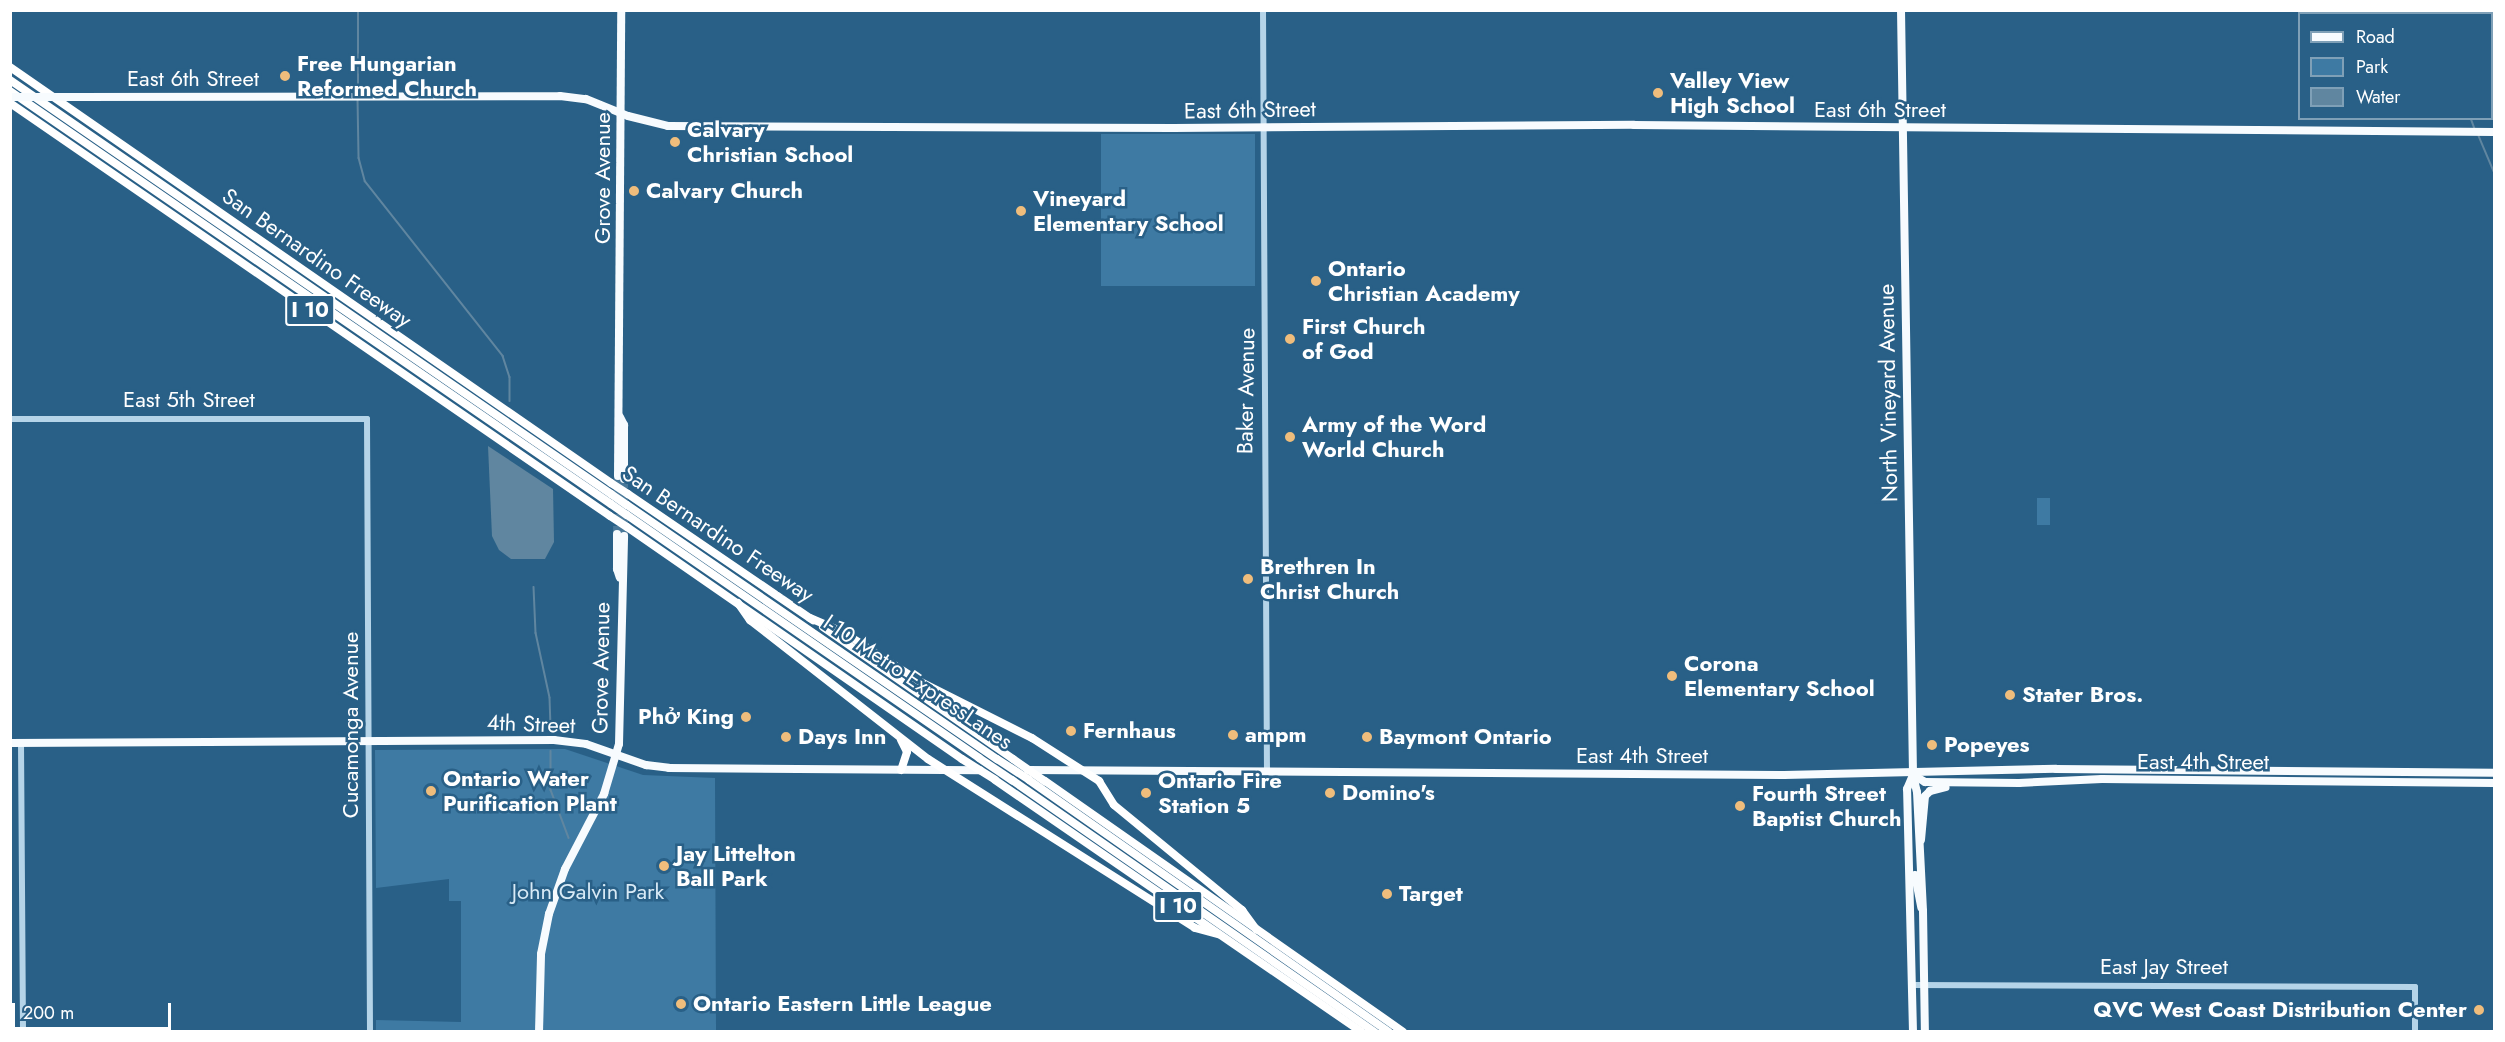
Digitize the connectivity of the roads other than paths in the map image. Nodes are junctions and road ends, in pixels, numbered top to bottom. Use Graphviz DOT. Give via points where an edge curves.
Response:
graph roads {
  1 [pos="621,10"];
  2 [pos="1263,10"];
  3 [pos="1900,10"];
  4 [pos="10,67"];
  5 [pos="10,80"];
  6 [pos="10,92"];
  7 [pos="10,97"];
  8 [pos="10,103"];
  9 [pos="621,113"];
  10 [pos="1264,127"];
  11 [pos="1900,129"];
  12 [pos="2492,132"];
  13 [pos="170,214"];
  14 [pos="253,259"];
  15 [pos="315,279"];
  16 [pos="373,331"];
  17 [pos="10,419"];
  18 [pos="367,419"];
  19 [pos="621,477"];
  20 [pos="623,532"];
  21 [pos="738,603"];
  22 [pos="810,618"];
  23 [pos="888,727"];
  24 [pos="369,740"];
  25 [pos="10,743"];
  26 [pos="21,743"];
  27 [pos="616,754"];
  28 [pos="901,770"];
  29 [pos="1083,770"];
  30 [pos="946,771"];
  31 [pos="1267,771"];
  32 [pos="2494,773"];
  33 [pos="1912,775"];
  34 [pos="2019,783"];
  35 [pos="2494,783"];
  36 [pos="1918,844"];
  37 [pos="1909,859"];
  38 [pos="1923,911"];
  39 [pos="1256,929"];
  40 [pos="1218,934"];
  41 [pos="1912,985"];
  42 [pos="1924,985"];
  43 [pos="23,1032"];
  44 [pos="370,1032"];
  45 [pos="539,1032"];
  46 [pos="1361,1032"];
  47 [pos="1375,1032"];
  48 [pos="1389,1032"];
  49 [pos="1403,1032"];
  50 [pos="1912,1032"];
  51 [pos="1925,1032"];
  52 [pos="2415,1032"];
  1 -- 9 [label="main road, Grove Avenue"];
  2 -- 10 [label="street, Baker Avenue"];
  3 -- 11 [label="main road, North Vineyard Avenue"];
  4 -- 15 [label="highway, San Bernardino Freeway / I 10"];
  5 -- 16 [label="highway, I-10 Metro ExpressLanes"];
  6 -- 14 [label="highway, I-10 Metro ExpressLanes"];
  7 -- 9 [label="main road, East 6th Street, bridge" via="568,96"];
  8 -- 13 [label="highway, San Bernardino Freeway / I 10"];
  9 -- 10 [label="main road, East 6th Street" via="668,126"];
  9 -- 19 [label="main road, Grove Avenue"];
  10 -- 11 [label="main road, East 6th Street"];
  10 -- 31 [label="street, Baker Avenue"];
  11 -- 12 [label="main road, East 6th Street"];
  11 -- 33 [label="main road, North Vineyard Avenue"];
  13 -- 14 [label="highway"];
  13 -- 20 [label="highway, San Bernardino Freeway / I 10, bridge" via="610,516"];
  14 -- 47 [label="highway, I-10 Metro ExpressLanes, bridge"];
  15 -- 16 [label="highway"];
  15 -- 22 [label="highway, San Bernardino Freeway / I 10, bridge"];
  16 -- 48 [label="highway, I-10 Metro ExpressLanes, bridge"];
  17 -- 18 [label="street, East 5th Street"];
  18 -- 24 [label="street, Cucamonga Avenue"];
  20 -- 21 [label="highway, San Bernardino Freeway / I 10"];
  20 -- 27 [label="main road, Grove Avenue" via="621,719"];
  21 -- 23 [label="highway" via="750,620"];
  21 -- 40 [label="highway, San Bernardino Freeway / I 10, bridge"];
  22 -- 29 [label="highway" via="843,632 919,681 1032,738"];
  22 -- 39 [label="highway, San Bernardino Freeway / I 10, bridge"];
  23 -- 28 [label="highway" via="907,749"];
  23 -- 30 [label="highway"];
  24 -- 26 [label="main road, 4th Street"];
  24 -- 27 [label="main road, 4th Street" via="550,740 586,744"];
  24 -- 44 [label="street, Cucamonga Avenue"];
  25 -- 26 [label="main road, 4th Street"];
  26 -- 43 [label="street"];
  27 -- 28 [label="main road, 4th Street" via="669,768"];
  27 -- 45 [label="main road, Grove Avenue" via="604,794 565,869 549,914 541,954"];
  28 -- 30 [label="main road, 4th Street"];
  29 -- 30 [label="main road, 4th Street"];
  29 -- 31 [label="main road, East 4th Street"];
  29 -- 39 [label="highway" via="1099,781 1114,805 1242,910"];
  30 -- 40 [label="highway" via="1195,928"];
  31 -- 33 [label="main road, East 4th Street"];
  32 -- 33 [label="main road, East 4th Street" via="2056,769"];
  33 -- 34 [label="main road, East 4th Street" via="1925,782"];
  33 -- 36 [label="main road, North Vineyard Avenue"];
  33 -- 37 [label="main road, North Vineyard Avenue" via="1907,789"];
  34 -- 35 [label="main road, East 4th Street" via="2102,779"];
  34 -- 36 [label="main road" via="1929,791 1925,796 1923,836"];
  36 -- 38 [label="main road, North Vineyard Avenue"];
  37 -- 38 [label="main road" via="1915,867 1917,901"];
  37 -- 41 [label="main road, North Vineyard Avenue"];
  38 -- 42 [label="main road, North Vineyard Avenue"];
  39 -- 49 [label="highway, San Bernardino Freeway / I 10"];
  40 -- 46 [label="highway, San Bernardino Freeway / I 10"];
  41 -- 42 [label="street, East Jay Street"];
  41 -- 50 [label="main road, North Vineyard Avenue"];
  42 -- 51 [label="main road, North Vineyard Avenue"];
  42 -- 52 [label="street, East Jay Street" via="2415,987"];
}
